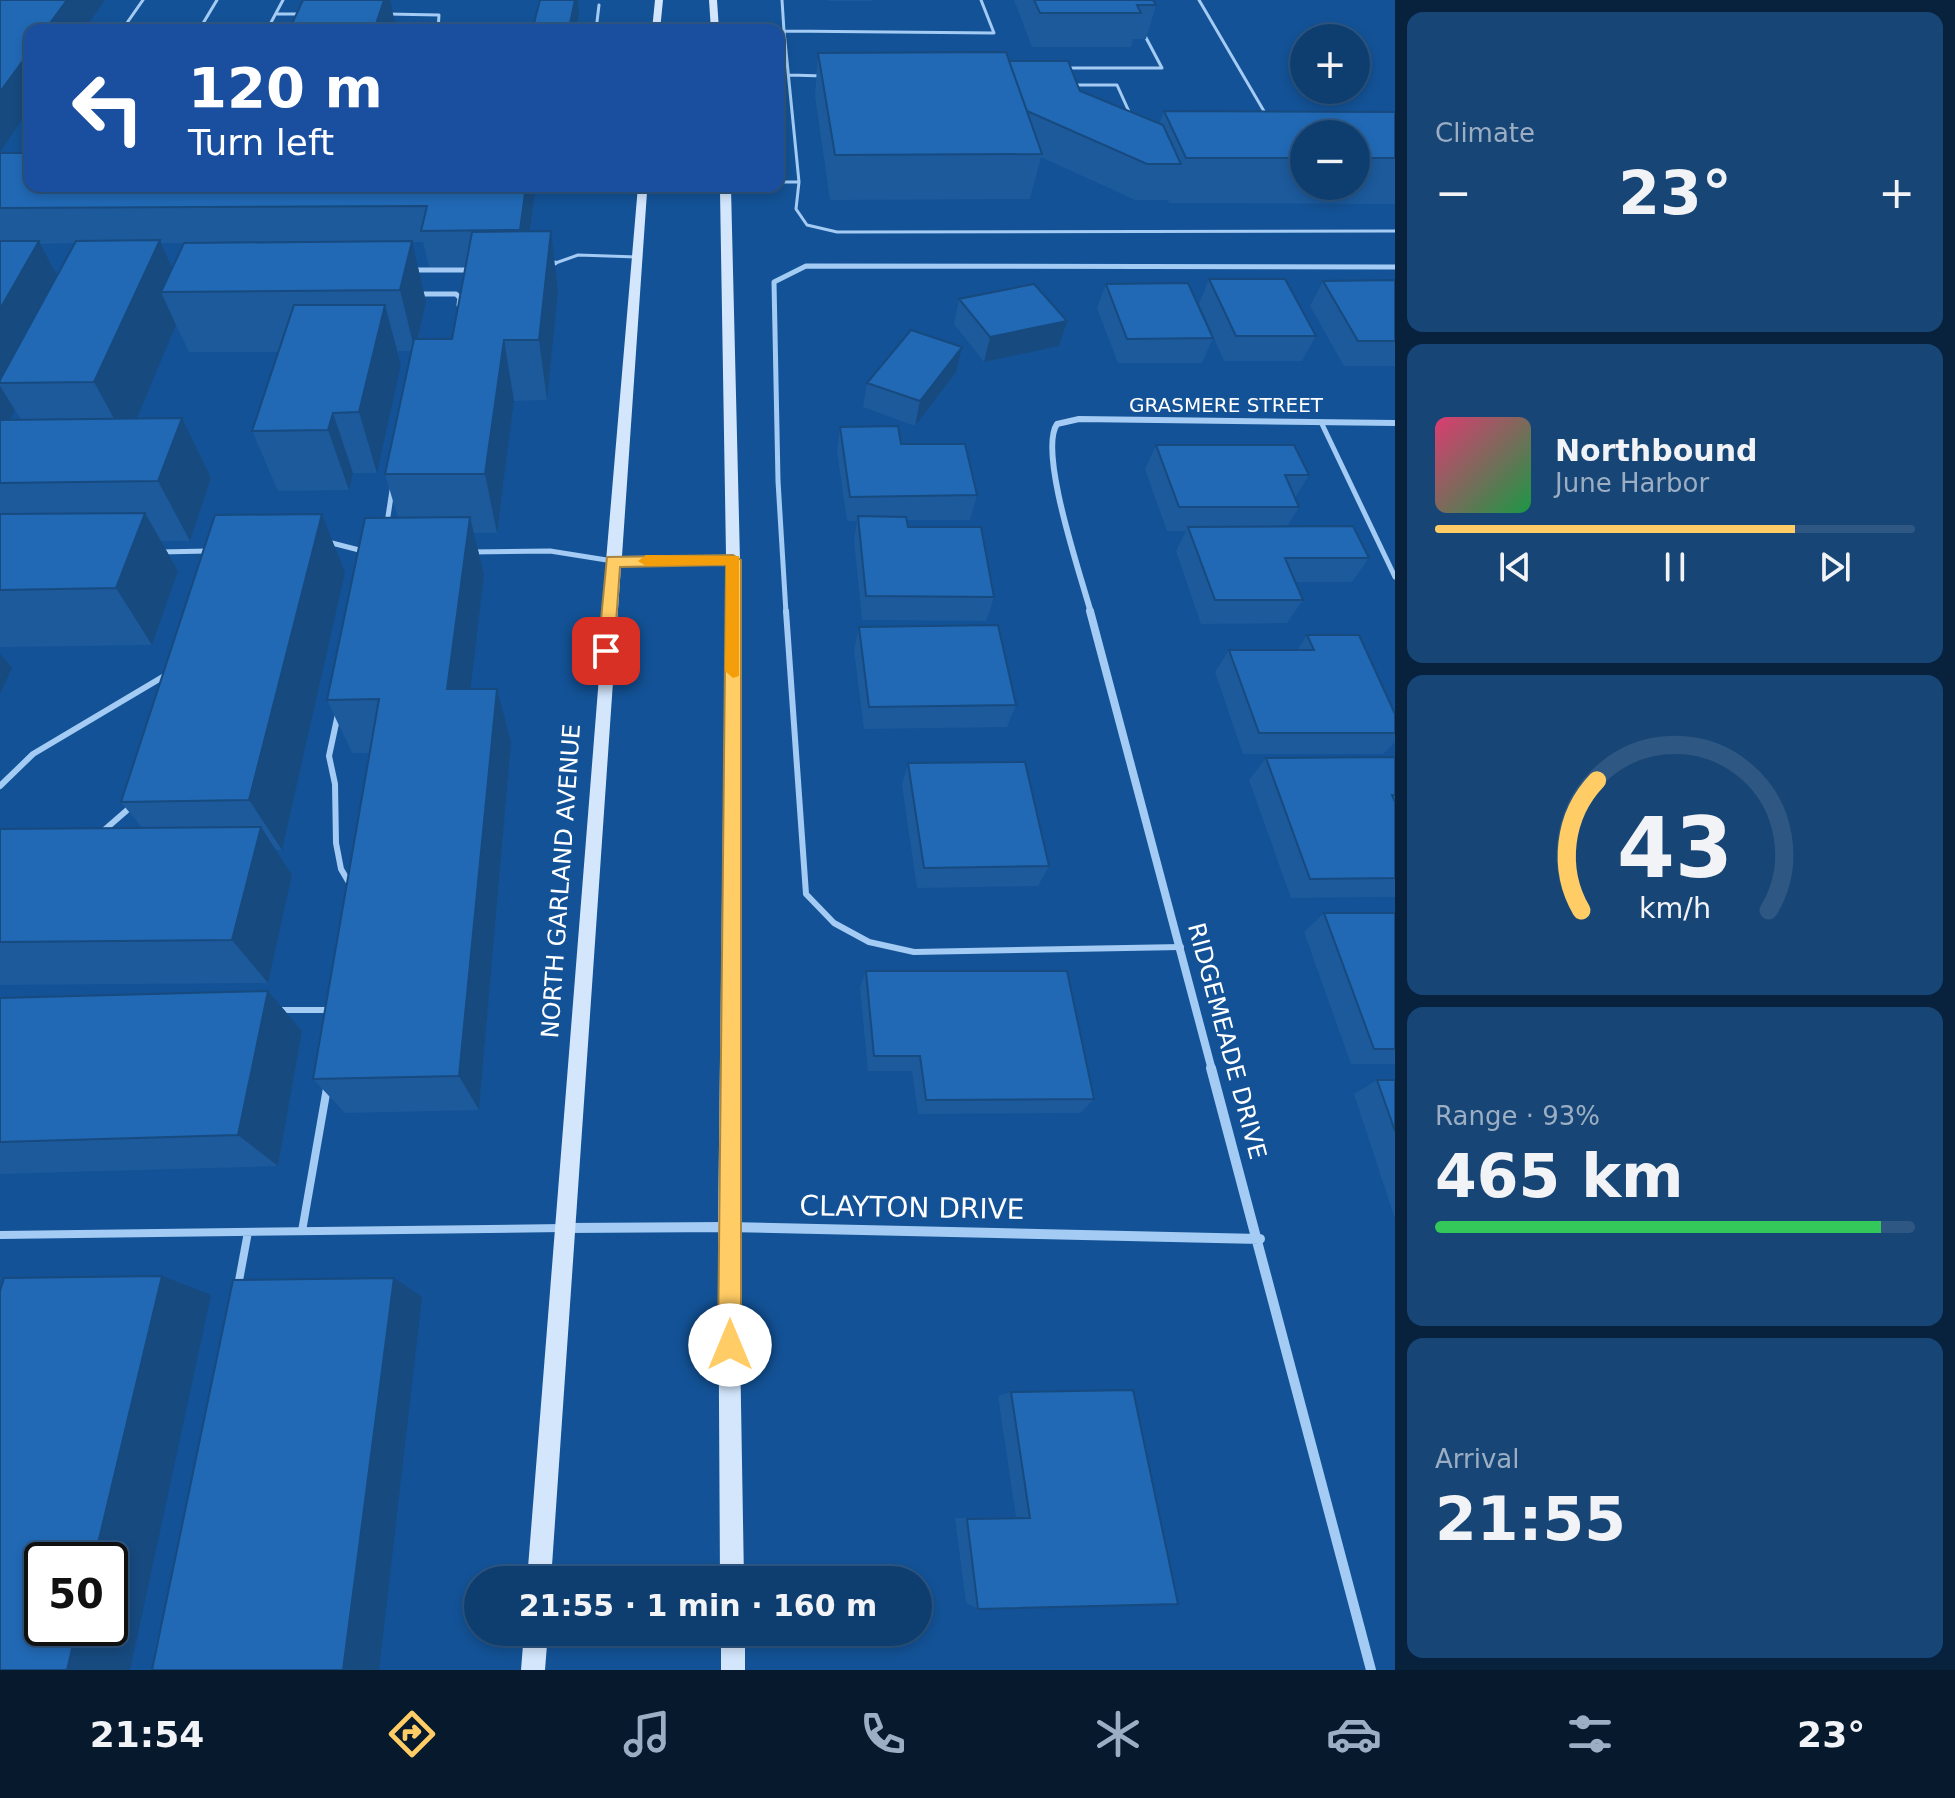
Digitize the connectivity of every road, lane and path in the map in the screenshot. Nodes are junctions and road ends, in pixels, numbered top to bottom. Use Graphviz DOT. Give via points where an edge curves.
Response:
graph roads {
  1 [pos="143,0"];
  2 [pos="217,0"];
  3 [pos="283,0"];
  4 [pos="659,0"];
  5 [pos="713,0"];
  6 [pos="782,0"];
  7 [pos="981,0"];
  8 [pos="1199,0"];
  9 [pos="599,5"];
  10 [pos="276,14"];
  11 [pos="307,14"];
  12 [pos="386,14"];
  13 [pos="126,24"];
  14 [pos="203,24"];
  15 [pos="270,24"];
  16 [pos="438,24"];
  17 [pos="597,24"];
  18 [pos="657,24"];
  19 [pos="715,24"];
  20 [pos="784,24"];
  21 [pos="1141,27"];
  22 [pos="784,31"];
  23 [pos="1059,68"];
  24 [pos="789,75"];
  25 [pos="835,76"];
  26 [pos="1055,85"];
  27 [pos="1134,123"];
  28 [pos="1271,123"];
  29 [pos="784,182"];
  30 [pos="799,182"];
  31 [pos="642,192"];
  32 [pos="726,192"];
  33 [pos="1395,231"];
  34 [pos="637,257"];
  35 [pos="1395,267"];
  36 [pos="410,270"];
  37 [pos="474,270"];
  38 [pos="537,270"];
  39 [pos="407,294"];
  40 [pos="458,311"];
  41 [pos="1321,422"];
  42 [pos="1395,423"];
  43 [pos="1057,424"];
  44 [pos="393,486"];
  45 [pos="385,532"];
  46 [pos="319,539"];
  47 [pos="221,551"];
  48 [pos="158,552"];
  49 [pos="456,552"];
  50 [pos="370,557"];
  51 [pos="733,560"];
  52 [pos="613,561"];
  53 [pos="1395,577"];
  54 [pos="171,672"];
  55 [pos="339,710"];
  56 [pos="0,786"];
  57 [pos="142,794"];
  58 [pos="98,835"];
  59 [pos="354,892"];
  60 [pos="1181,947"];
  61 [pos="263,1010"];
  62 [pos="341,1010"];
  63 [pos="330,1073"];
  64 [pos="728,1227"];
  65 [pos="563,1228"];
  66 [pos="302,1231"];
  67 [pos="248,1232"];
  68 [pos="0,1235"];
  69 [pos="1260,1239"];
  70 [pos="236,1294"];
  71 [pos="540,1566"];
  72 [pos="732,1566"];
  73 [pos="535,1646"];
  74 [pos="733,1646"];
  75 [pos="533,1670"];
  76 [pos="733,1670"];
  77 [pos="1371,1670"];
  1 -- 13 [label="lane"];
  2 -- 14 [label="lane"];
  3 -- 10 [label="lane"];
  4 -- 18 [label="main road"];
  5 -- 19 [label="main road"];
  6 -- 20 [label="lane"];
  7 -- 22 [label="lane" via="994,33"];
  8 -- 28 [label="lane"];
  9 -- 17 [label="lane"];
  10 -- 11 [label="lane"];
  10 -- 15 [label="lane"];
  12 -- 16 [label="lane" via="439,15"];
  21 -- 23 [label="lane" via="1162,68"];
  22 -- 24 [label="lane"];
  24 -- 25 [label="lane"];
  24 -- 30 [label="lane"];
  26 -- 27 [label="lane" via="1117,85"];
  29 -- 30 [label="lane"];
  30 -- 33 [label="lane" via="796,209 807,225 837,232"];
  31 -- 34 [label="main road, NORTH GARLAND AVENUE"];
  32 -- 51 [label="main road"];
  34 -- 38 [label="lane" via="578,255"];
  34 -- 52 [label="main road, NORTH GARLAND AVENUE"];
  35 -- 60 [label="lane" via="806,266 774,282 778,481 806,894 834,923 869,942 914,952"];
  36 -- 37 [label="lane"];
  39 -- 40 [label="lane" via="456,294"];
  41 -- 42 [label="street, GRASMERE STREET"];
  41 -- 43 [label="street, GRASMERE STREET" via="1079,419"];
  41 -- 53 [label="lane"];
  43 -- 60 [label="street, RIDGEMEADE DRIVE" via="1051,433 1051,462"];
  44 -- 45 [label="lane"];
  46 -- 50 [label="lane"];
  47 -- 48 [label="lane"];
  49 -- 52 [label="lane" via="550,551"];
  51 -- 52 [label="main road"];
  51 -- 64 [label="main road"];
  52 -- 65 [label="main road, NORTH GARLAND AVENUE"];
  54 -- 56 [label="lane" via="33,754"];
  55 -- 59 [label="lane" via="329,756 336,843 341,869"];
  57 -- 58 [label="lane"];
  60 -- 69 [label="street, RIDGEMEADE DRIVE"];
  61 -- 62 [label="lane"];
  63 -- 66 [label="lane"];
  64 -- 65 [label="street, CLAYTON DRIVE"];
  64 -- 69 [label="street, CLAYTON DRIVE"];
  64 -- 72 [label="main road"];
  65 -- 66 [label="lane"];
  65 -- 71 [label="main road, NORTH GARLAND AVENUE"];
  66 -- 67 [label="lane"];
  67 -- 68 [label="lane"];
  67 -- 70 [label="lane"];
  69 -- 77 [label="street, RIDGEMEADE DRIVE"];
  73 -- 75 [label="main road"];
  74 -- 76 [label="main road"];
}
